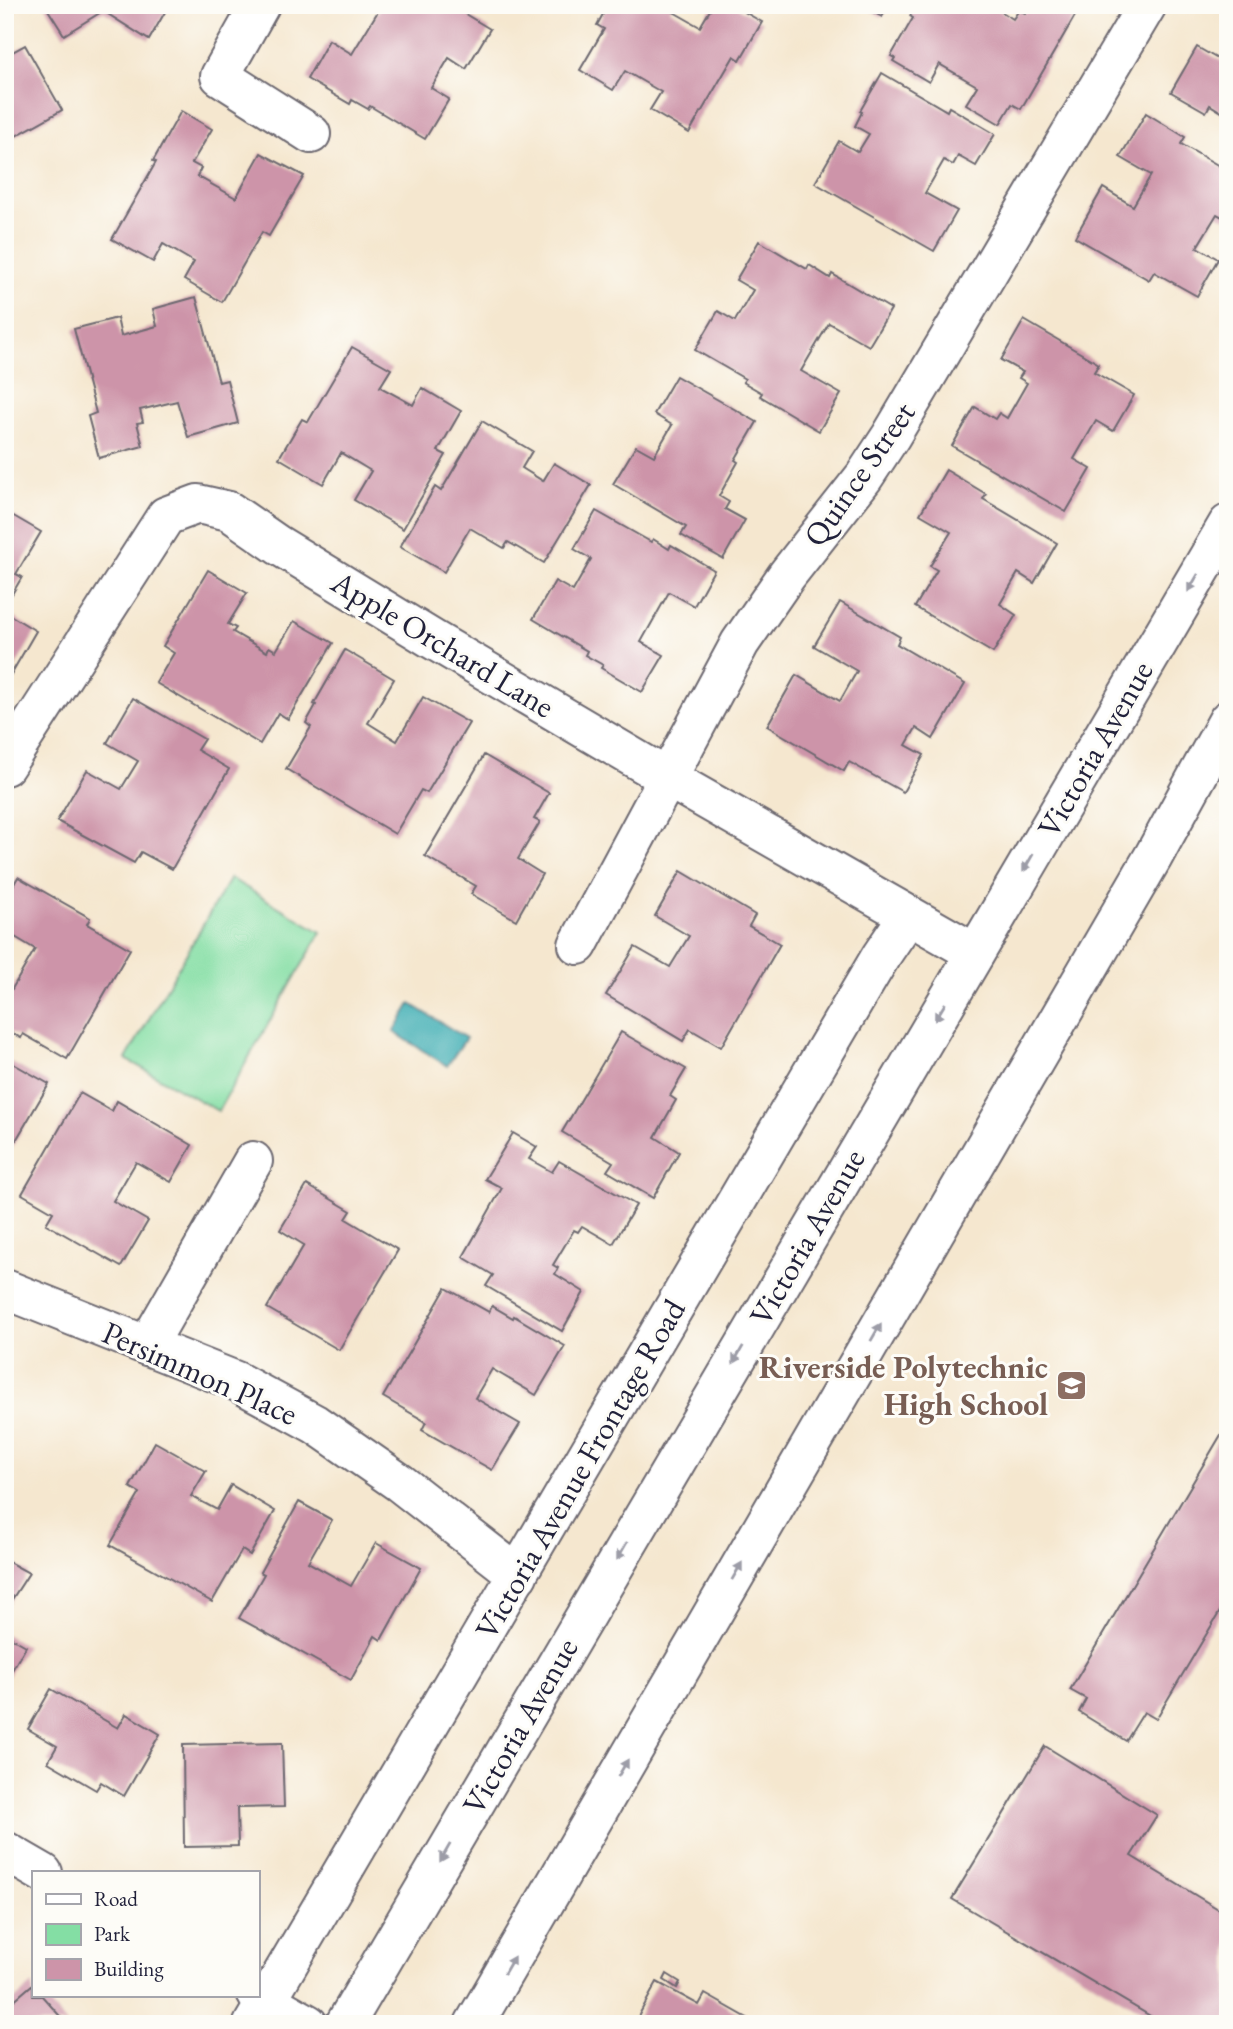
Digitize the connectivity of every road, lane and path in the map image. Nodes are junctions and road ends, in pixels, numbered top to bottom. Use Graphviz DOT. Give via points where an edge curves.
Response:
graph roads {
  1 [pos="260,5"];
  2 [pos="1146,6"];
  3 [pos="311,134"];
  4 [pos="1228,524"];
  5 [pos="1228,720"];
  6 [pos="5,766"];
  7 [pos="668,778"];
  8 [pos="908,916"];
  9 [pos="578,945"];
  10 [pos="975,953"];
  11 [pos="253,1161"];
  12 [pos="5,1289"];
  13 [pos="147,1346"];
  14 [pos="518,1575"];
  15 [pos="5,1851"];
  16 [pos="40,1871"];
  17 [pos="259,2006"];
  18 [pos="308,2024"];
  19 [pos="345,2024"];
  20 [pos="474,2024"];
  1 -- 3 [label="street" via="220,76"];
  2 -- 7 [label="street, Quince Street" via="891,436 740,643"];
  4 -- 10 [label="street, Victoria Avenue, one-way"];
  20 -- 5 [label="street, one-way" via="1153,857"];
  6 -- 7 [label="street, Apple Orchard Lane" via="166,516 198,504 229,511 314,567"];
  7 -- 8 [label="street, Apple Orchard Lane"];
  7 -- 9 [label="street, Quince Street"];
  8 -- 10 [label="street, Apple Orchard Lane"];
  8 -- 14 [label="street, Victoria Avenue Frontage Road"];
  10 -- 19 [label="street, Victoria Avenue, one-way"];
  11 -- 13 [label="street"];
  12 -- 13 [label="street, Persimmon Place"];
  13 -- 14 [label="street, Persimmon Place" via="236,1381 315,1424"];
  14 -- 17 [label="street, Victoria Avenue Frontage Road"];
  15 -- 16 [label="street"];
  17 -- 18 [label="street"];
}
